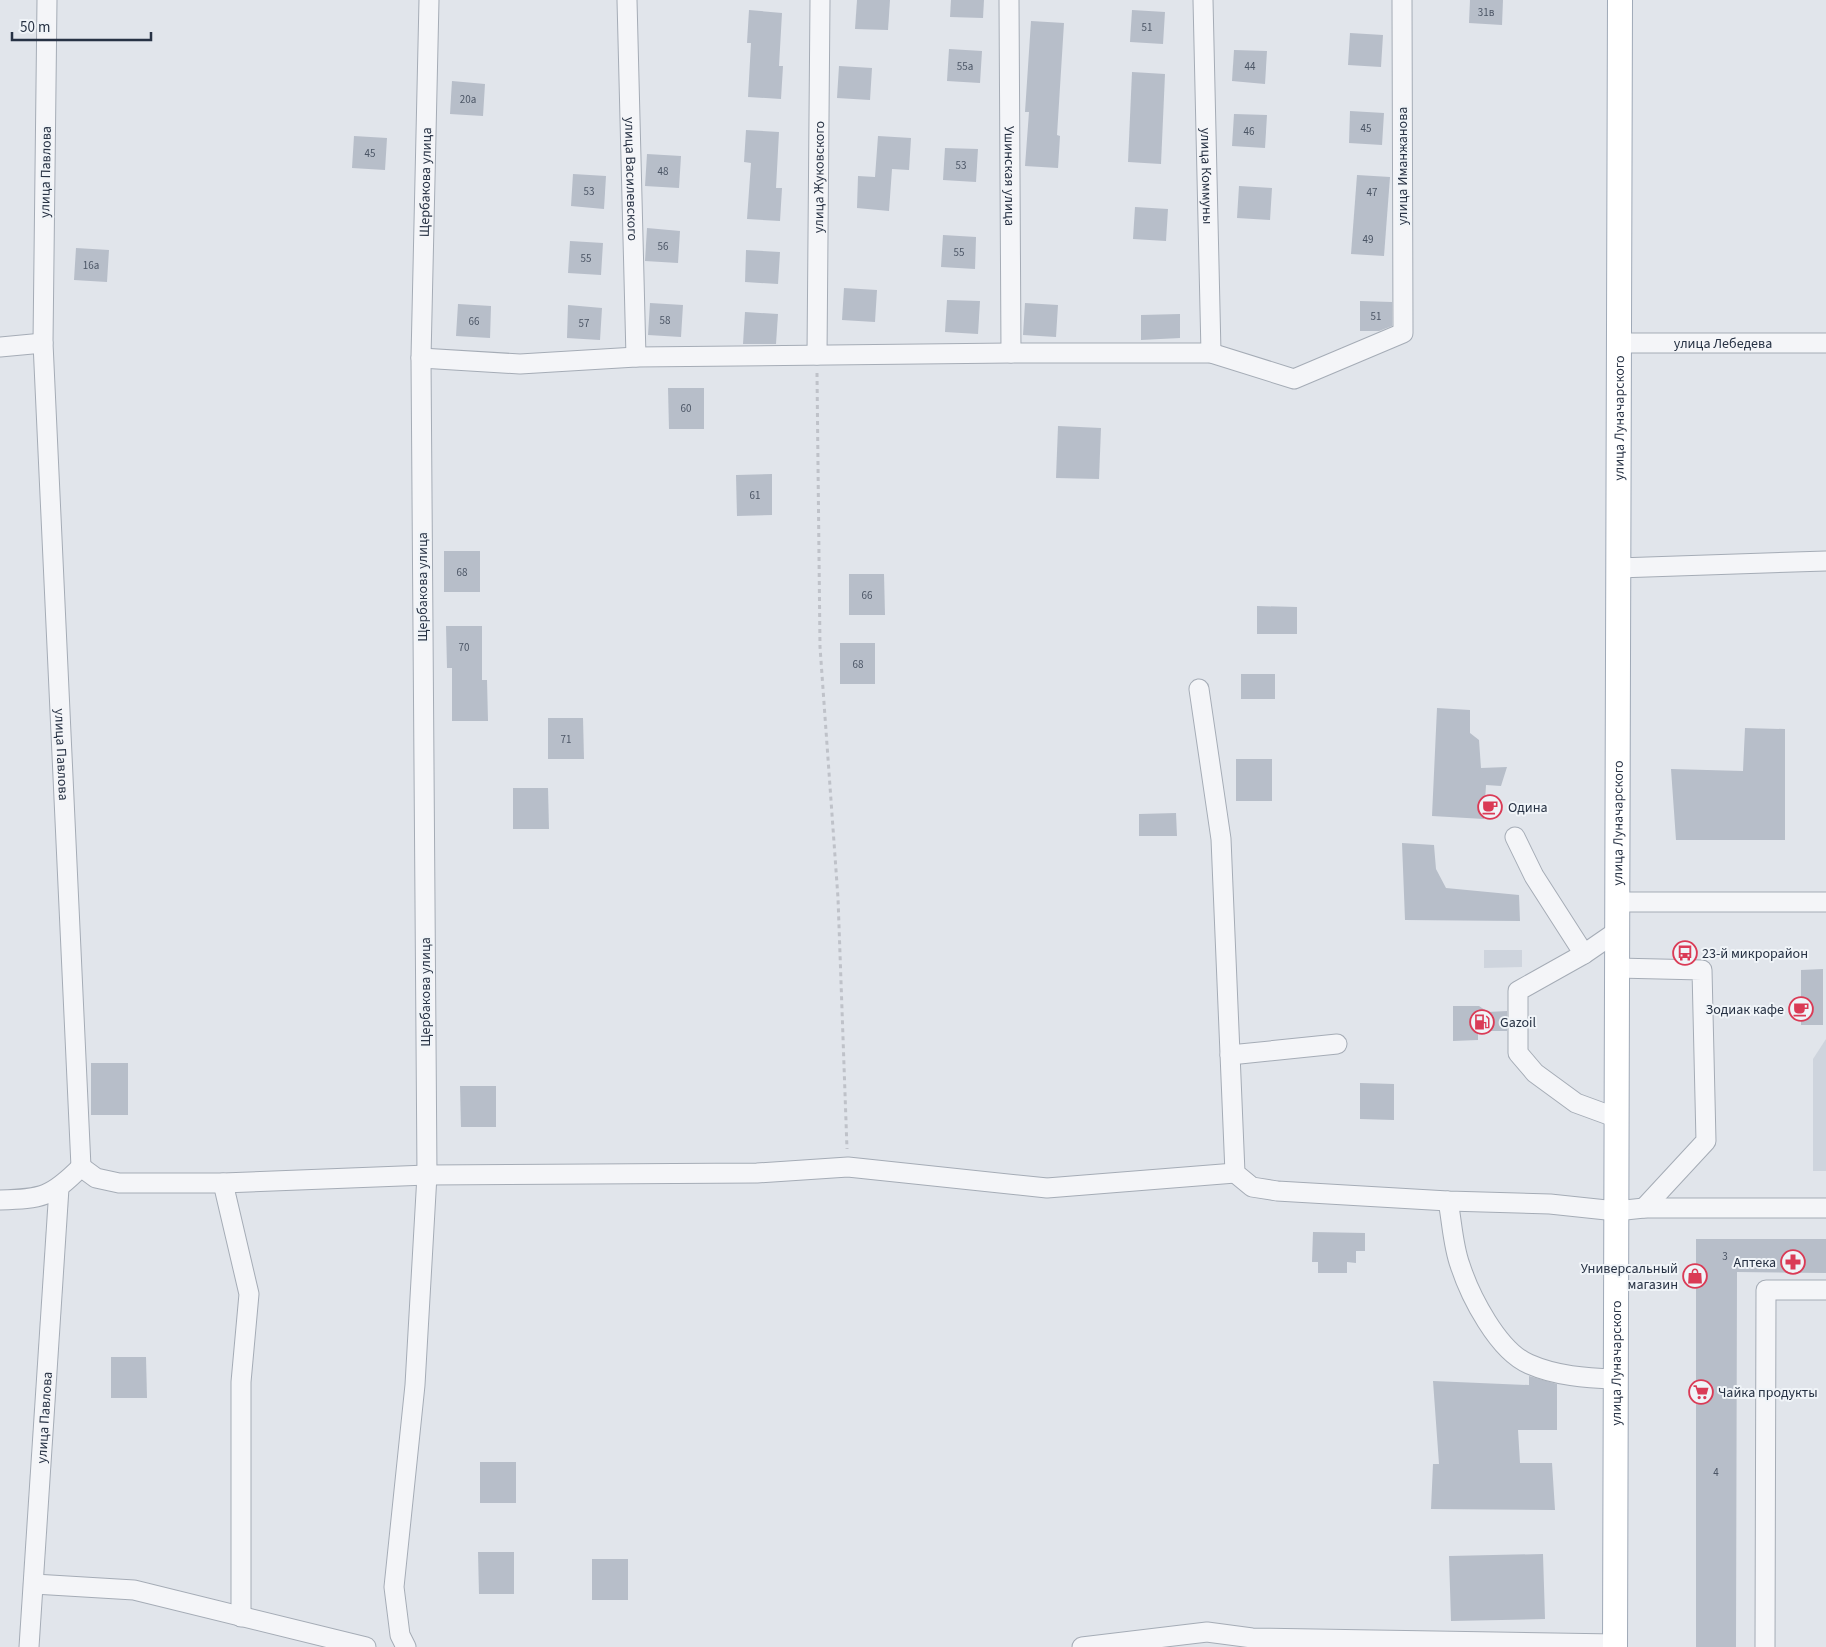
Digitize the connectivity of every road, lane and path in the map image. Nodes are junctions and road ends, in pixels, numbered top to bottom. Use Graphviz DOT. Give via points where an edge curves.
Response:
graph roads {
  1 [pos="47,0"];
  2 [pos="429,0"];
  3 [pos="627,0"];
  4 [pos="820,0"];
  5 [pos="1009,0"];
  6 [pos="1203,0"];
  7 [pos="1402,0"];
  8 [pos="1620,0"];
  9 [pos="43,343"];
  10 [pos="1619,343"];
  11 [pos="1826,344"];
  12 [pos="0,347"];
  13 [pos="1012,353"];
  14 [pos="1211,353"];
  15 [pos="817,355"];
  16 [pos="420,358"];
  17 [pos="636,358"];
  18 [pos="1826,561"];
  19 [pos="1618,568"];
  20 [pos="1200,689"];
  21 [pos="1515,838"];
  22 [pos="1617,902"];
  23 [pos="1826,902"];
  24 [pos="1616,932"];
  25 [pos="1584,954"];
  26 [pos="1617,968"];
  27 [pos="1337,1044"];
  28 [pos="1230,1055"];
  29 [pos="1617,1118"];
  30 [pos="82,1167"];
  31 [pos="848,1167"];
  32 [pos="1235,1173"];
  33 [pos="427,1175"];
  34 [pos="222,1183"];
  35 [pos="60,1188"];
  36 [pos="0,1200"];
  37 [pos="1448,1201"];
  38 [pos="1644,1208"];
  39 [pos="1826,1208"];
  40 [pos="1616,1211"];
  41 [pos="1826,1290"];
  42 [pos="1615,1380"];
  43 [pos="34,1584"];
  44 [pos="241,1617"];
  45 [pos="1615,1646"];
  46 [pos="28,1647"];
  47 [pos="366,1647"];
  48 [pos="406,1647"];
  49 [pos="1082,1647"];
  50 [pos="1765,1647"];
  1 -- 9 [label="street, улица Павлова"];
  2 -- 16 [label="street, Щербакова улица"];
  3 -- 17 [label="street, улица Василевского"];
  4 -- 15 [label="street, улица Жуковского"];
  5 -- 13 [label="street, Ушинская улица"];
  6 -- 14 [label="street, улица Коммуны"];
  7 -- 14 [label="street, улица Иманжанова" via="1402,333 1294,379"];
  8 -- 10 [label="main road, улица Луначарского"];
  9 -- 12 [label="street"];
  9 -- 30 [label="street, улица Павлова"];
  10 -- 11 [label="street, улица Лебедева"];
  10 -- 19 [label="main road, улица Луначарского"];
  13 -- 14 [label="street"];
  13 -- 15 [label="street"];
  15 -- 17 [label="street"];
  15 -- 31 [label="path" via="820,647 838,898"];
  16 -- 17 [label="street" via="520,364"];
  16 -- 33 [label="street, Щербакова улица"];
  18 -- 19 [label="street"];
  19 -- 22 [label="main road, улица Луначарского"];
  20 -- 28 [label="street" via="1221,839"];
  21 -- 25 [label="street" via="1534,876"];
  22 -- 23 [label="street"];
  22 -- 24 [label="main road, улица Луначарского"];
  24 -- 25 [label="street"];
  24 -- 26 [label="main road, улица Луначарского"];
  25 -- 29 [label="street" via="1518,991 1518,1053 1535,1073 1576,1103"];
  26 -- 29 [label="main road, улица Луначарского"];
  26 -- 38 [label="street" via="1702,970 1706,1142"];
  27 -- 28 [label="street"];
  28 -- 32 [label="street"];
  29 -- 40 [label="main road, улица Луначарского"];
  30 -- 34 [label="street" via="96,1178 119,1183"];
  30 -- 35 [label="street"];
  31 -- 32 [label="street" via="1048,1188"];
  31 -- 33 [label="street" via="757,1173"];
  32 -- 37 [label="street" via="1252,1187 1277,1191"];
  33 -- 34 [label="street"];
  33 -- 48 [label="street, Щербакова улица" via="415,1385 394,1587 400,1635"];
  34 -- 44 [label="street" via="249,1294 241,1382"];
  35 -- 36 [label="street" via="32,1199"];
  35 -- 43 [label="street, улица Павлова"];
  37 -- 40 [label="street" via="1550,1204"];
  37 -- 42 [label="street" via="1459,1265 1479,1310 1500,1341 1528,1364 1573,1377"];
  38 -- 39 [label="street"];
  38 -- 40 [label="street"];
  40 -- 42 [label="main road, улица Луначарского"];
  41 -- 50 [label="street" via="1766,1290"];
  42 -- 45 [label="main road, улица Луначарского"];
  43 -- 44 [label="street" via="134,1590"];
  43 -- 46 [label="street, улица Павлова"];
  44 -- 47 [label="street"];
  45 -- 49 [label="street" via="1252,1638 1207,1632"];
}
